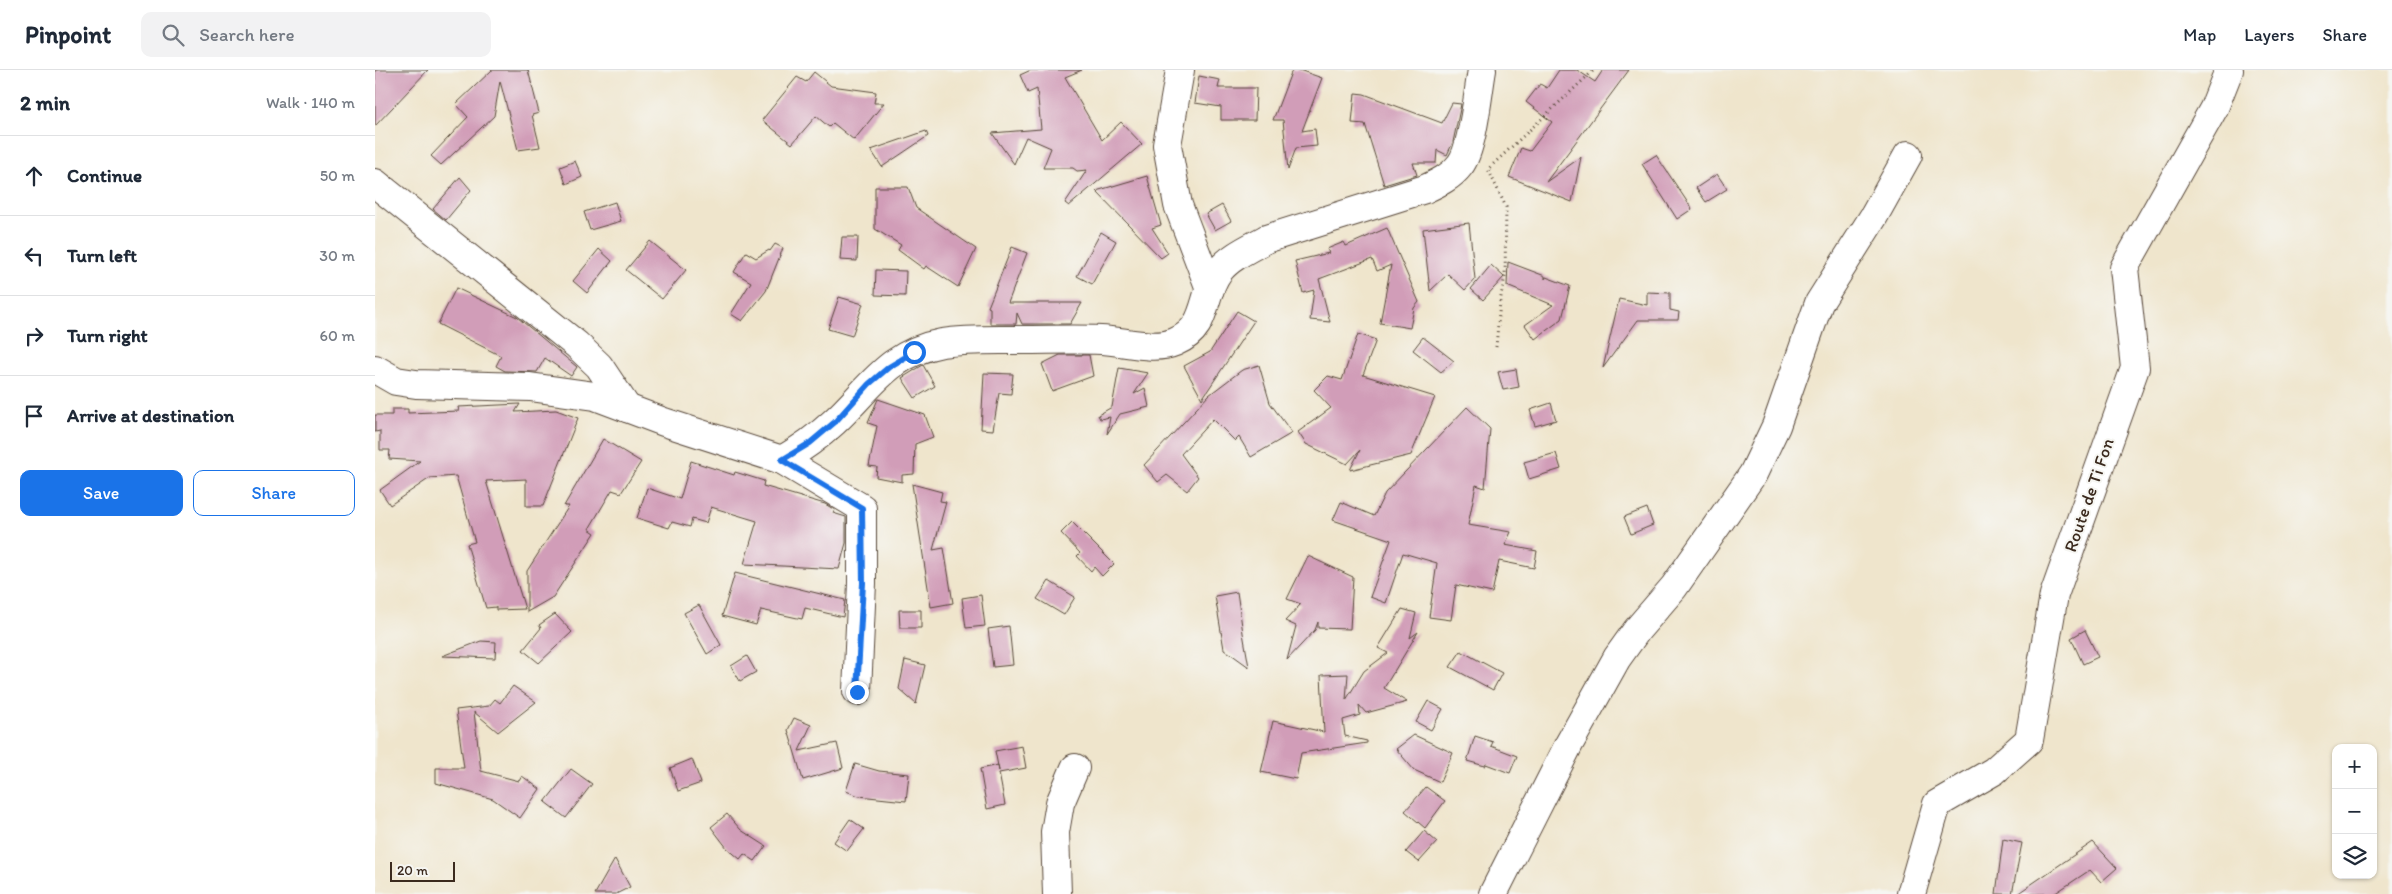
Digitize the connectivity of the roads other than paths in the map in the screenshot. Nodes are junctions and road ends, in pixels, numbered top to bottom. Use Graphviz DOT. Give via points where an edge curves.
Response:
graph roads {
  1 [pos="1180,70"];
  2 [pos="1482,70"];
  3 [pos="2229,70"];
  4 [pos="1908,156"];
  5 [pos="375,183"];
  6 [pos="1210,289"];
  7 [pos="375,369"];
  8 [pos="627,408"];
  9 [pos="782,460"];
  10 [pos="857,692"];
  11 [pos="1075,768"];
  12 [pos="1057,894"];
  13 [pos="1493,894"];
  14 [pos="1911,894"];
  1 -- 6 [label="street" via="1167,145 1178,204"];
  2 -- 6 [label="street" via="1468,149 1453,173 1425,189 1266,239 1220,269"];
  3 -- 14 [label="street, Route de Ti Fon" via="2214,108 2124,268 2135,368 2053,596 2029,740 1993,770 1937,804"];
  4 -- 13 [label="street" via="1819,303 1776,426 1753,474 1674,588 1617,658"];
  5 -- 8 [label="street" via="577,345 599,366"];
  6 -- 9 [label="street" via="1200,322 1191,333 1166,346 1101,340 995,340 942,343 914,352 869,384 835,422 810,443"];
  7 -- 8 [label="street" via="406,383 530,388 595,396"];
  8 -- 9 [label="street"];
  9 -- 10 [label="street" via="862,508 863,583"];
  11 -- 12 [label="street" via="1060,802 1055,832"];
}
